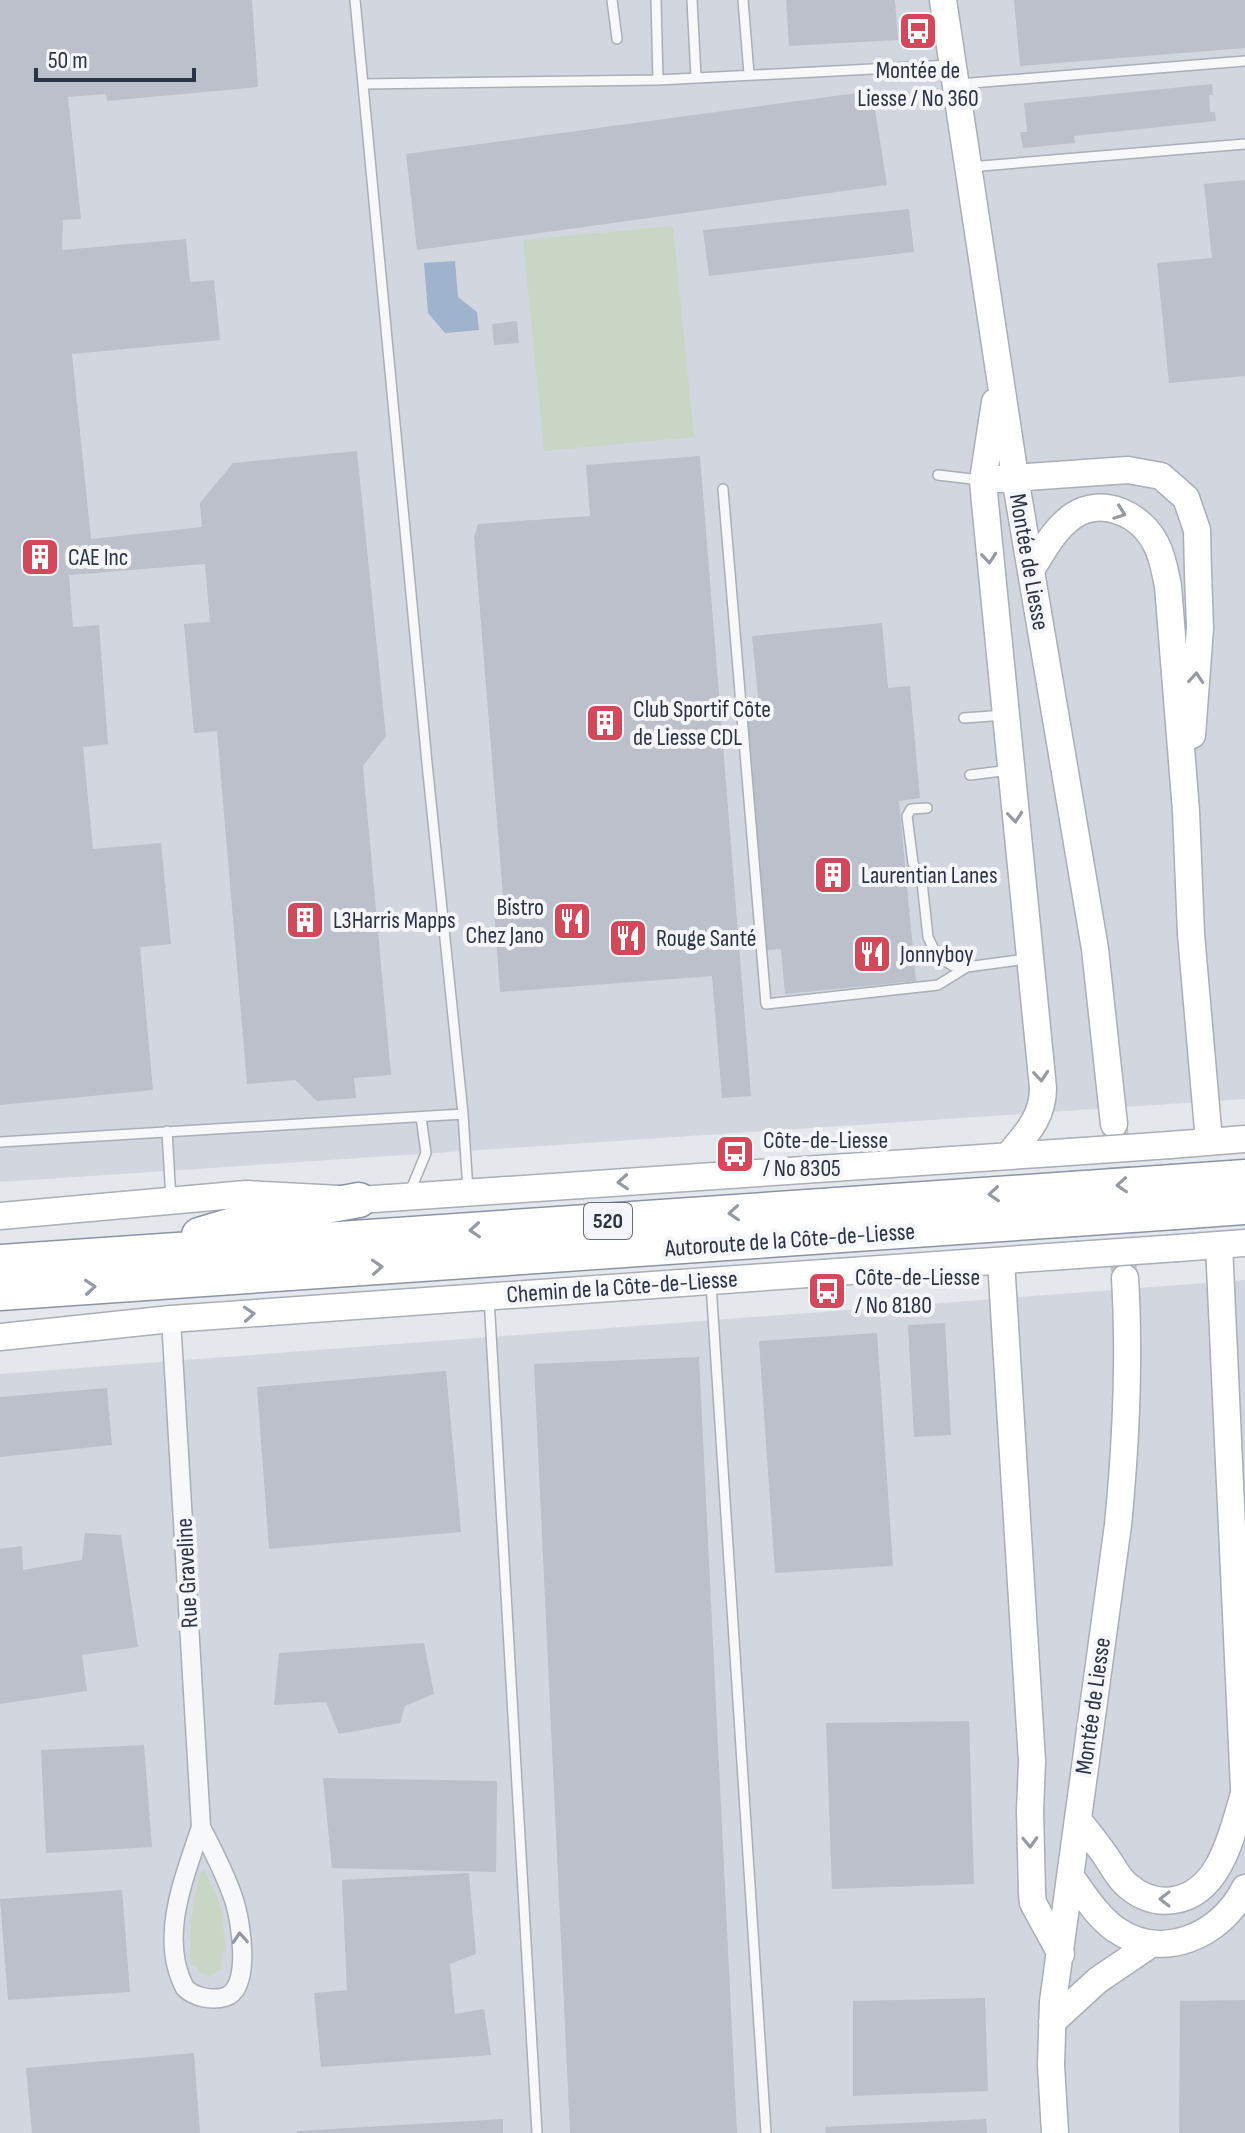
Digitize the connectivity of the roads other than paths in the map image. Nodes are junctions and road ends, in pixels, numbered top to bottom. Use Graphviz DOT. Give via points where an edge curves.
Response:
graph roads {
  1 [pos="355,0"];
  2 [pos="612,0"];
  3 [pos="656,0"];
  4 [pos="692,0"];
  5 [pos="743,0"];
  6 [pos="943,0"];
  7 [pos="617,39"];
  8 [pos="1245,61"];
  9 [pos="749,74"];
  10 [pos="954,74"];
  11 [pos="696,77"];
  12 [pos="658,80"];
  13 [pos="363,84"];
  14 [pos="1245,144"];
  15 [pos="969,167"];
  16 [pos="999,375"];
  17 [pos="938,475"];
  18 [pos="1015,477"];
  19 [pos="983,480"];
  20 [pos="723,489"];
  21 [pos="1031,570"];
  22 [pos="1005,715"];
  23 [pos="964,718"];
  24 [pos="1010,770"];
  25 [pos="970,775"];
  26 [pos="927,808"];
  27 [pos="1186,811"];
  28 [pos="1030,959"];
  29 [pos="967,967"];
  30 [pos="463,1114"];
  31 [pos="421,1117"];
  32 [pos="1114,1124"];
  33 [pos="167,1131"];
  34 [pos="1245,1139"];
  35 [pos="1209,1141"];
  36 [pos="0,1142"];
  37 [pos="1008,1156"];
  38 [pos="1245,1177"];
  39 [pos="468,1192"];
  40 [pos="407,1197"];
  41 [pos="1174,1197"];
  42 [pos="171,1200"];
  43 [pos="359,1200"];
  44 [pos="1073,1204"];
  45 [pos="1245,1207"];
  46 [pos="0,1216"];
  47 [pos="1232,1244"];
  48 [pos="145,1252"];
  49 [pos="1001,1261"];
  50 [pos="1125,1278"];
  51 [pos="711,1281"];
  52 [pos="3,1285"];
  53 [pos="489,1297"];
  54 [pos="171,1319"];
  55 [pos="0,1337"];
  56 [pos="1242,1708"];
  57 [pos="1244,1804"];
  58 [pos="1079,1821"];
  59 [pos="201,1827"];
  60 [pos="1071,1877"];
  61 [pos="1245,1888"];
  62 [pos="1151,1944"];
  63 [pos="1061,1954"];
  64 [pos="1052,2022"];
  65 [pos="537,2133"];
  66 [pos="766,2133"];
  67 [pos="1055,2133"];
  1 -- 13 [label="lane"];
  2 -- 7 [label="lane"];
  3 -- 12 [label="lane"];
  4 -- 11 [label="lane"];
  5 -- 9 [label="lane"];
  6 -- 10 [label="street, Montée de Liesse"];
  8 -- 10 [label="lane"];
  9 -- 10 [label="lane"];
  9 -- 11 [label="lane"];
  10 -- 15 [label="street, Montée de Liesse"];
  11 -- 12 [label="lane"];
  12 -- 13 [label="lane"];
  13 -- 30 [label="lane"];
  14 -- 15 [label="lane"];
  15 -- 16 [label="street, Montée de Liesse"];
  16 -- 18 [label="street, Montée de Liesse"];
  16 -- 19 [label="street"];
  17 -- 19 [label="lane"];
  18 -- 19 [label="street"];
  18 -- 21 [label="street, Montée de Liesse"];
  27 -- 18 [label="street, one-way" via="1200,628 1197,530 1189,504 1168,480 1141,471"];
  19 -- 22 [label="street, one-way"];
  20 -- 29 [label="lane" via="766,1004 938,985"];
  21 -- 27 [label="street, one-way" via="1060,526 1083,510 1119,510 1150,534 1168,586"];
  21 -- 32 [label="street, Montée de Liesse" via="1094,938"];
  22 -- 23 [label="lane"];
  22 -- 24 [label="street"];
  24 -- 25 [label="lane"];
  24 -- 28 [label="street, one-way"];
  26 -- 29 [label="lane" via="911,809 907,816 928,937 937,956"];
  27 -- 35 [label="street"];
  28 -- 29 [label="lane"];
  28 -- 37 [label="street, one-way" via="1042,1105"];
  30 -- 31 [label="lane"];
  30 -- 39 [label="lane"];
  31 -- 33 [label="lane"];
  31 -- 40 [label="lane" via="426,1153"];
  33 -- 36 [label="lane"];
  33 -- 42 [label="lane"];
  34 -- 35 [label="street"];
  35 -- 37 [label="street, bridge"];
  37 -- 39 [label="street, one-way"];
  38 -- 41 [label="highway, Autoroute de la Côte-de-Liesse / 520"];
  39 -- 40 [label="street"];
  40 -- 43 [label="street"];
  41 -- 44 [label="highway, Autoroute de la Côte-de-Liesse / 520, bridge"];
  41 -- 45 [label="highway, Autoroute de la Côte-de-Liesse / 520"];
  42 -- 43 [label="street" via="246,1194"];
  42 -- 46 [label="street"];
  43 -- 48 [label="highway" via="249,1220"];
  44 -- 48 [label="highway, Autoroute de la Côte-de-Liesse / 520, one-way"];
  52 -- 44 [label="highway, Autoroute de la Côte-de-Liesse / 520, one-way"];
  47 -- 49 [label="street, Chemin de la Côte-de-Liesse, bridge"];
  47 -- 56 [label="street" via="1232,1448"];
  48 -- 52 [label="highway, Autoroute de la Côte-de-Liesse / 520"];
  49 -- 51 [label="street, Chemin de la Côte-de-Liesse"];
  49 -- 63 [label="street, one-way" via="1032,1761 1033,1903"];
  50 -- 58 [label="street, Montée de Liesse" via="1128,1366 1118,1525"];
  51 -- 53 [label="street, Chemin de la Côte-de-Liesse"];
  51 -- 66 [label="lane"];
  54 -- 53 [label="street, Chemin de la Côte-de-Liesse, one-way"];
  53 -- 65 [label="lane"];
  54 -- 55 [label="street, Chemin de la Côte-de-Liesse"];
  54 -- 59 [label="street, Rue Graveline"];
  56 -- 57 [label="street"];
  57 -- 58 [label="street, one-way" via="1217,1868 1197,1890 1175,1900 1150,1899 1132,1889"];
  58 -- 60 [label="street, Montée de Liesse"];
  59 -- 59 [label="street, Rue Graveline, one-way" via="178,1900 176,1961 189,1992 221,1998 236,1990 242,1975 238,1916"];
  60 -- 62 [label="street" via="1113,1927"];
  60 -- 63 [label="street, Montée de Liesse"];
  61 -- 62 [label="street" via="1230,1911 1207,1930 1178,1943"];
  62 -- 64 [label="street" via="1098,1980"];
  63 -- 64 [label="street, Montée de Liesse"];
  64 -- 67 [label="street, Montée de Liesse"];
}
